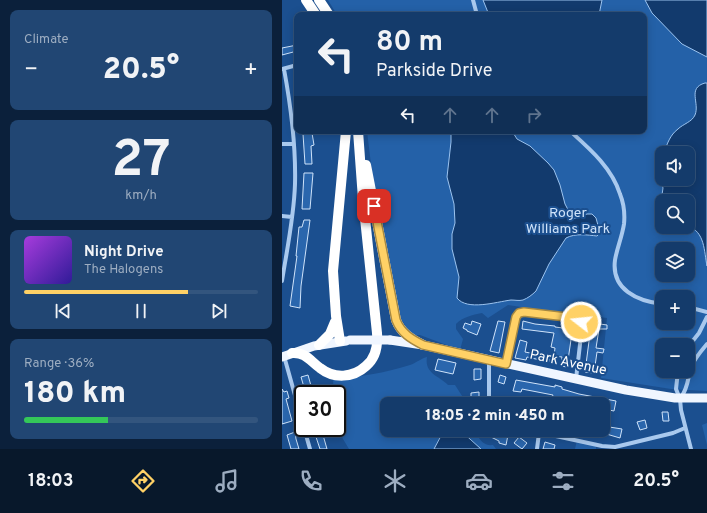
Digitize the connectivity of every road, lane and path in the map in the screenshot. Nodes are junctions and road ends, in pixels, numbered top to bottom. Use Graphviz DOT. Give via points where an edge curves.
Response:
graph roads {
  1 [pos="306,0"];
  2 [pos="319,0"];
  3 [pos="473,0"];
  4 [pos="314,12"];
  5 [pos="327,12"];
  6 [pos="476,12"];
  7 [pos="294,66"];
  8 [pos="283,69"];
  9 [pos="346,134"];
  10 [pos="358,134"];
  11 [pos="361,134"];
  12 [pos="573,134"];
  13 [pos="282,144"];
  14 [pos="294,144"];
  15 [pos="282,216"];
  16 [pos="292,217"];
  17 [pos="282,282"];
  18 [pos="655,302"];
  19 [pos="695,309"];
  20 [pos="707,312"];
  21 [pos="336,316"];
  22 [pos="707,317"];
  23 [pos="695,338"];
  24 [pos="340,342"];
  25 [pos="707,344"];
  26 [pos="319,345"];
  27 [pos="423,345"];
  28 [pos="286,355"];
  29 [pos="489,360"];
  30 [pos="506,364"];
  31 [pos="677,378"];
  32 [pos="576,379"];
  33 [pos="294,387"];
  34 [pos="489,397"];
  35 [pos="680,398"];
  36 [pos="707,398"];
  37 [pos="685,428"];
  38 [pos="307,437"];
  39 [pos="538,437"];
  40 [pos="558,437"];
  41 [pos="310,449"];
  42 [pos="537,449"];
  43 [pos="691,449"];
  1 -- 4 [label="highway"];
  2 -- 5 [label="highway"];
  3 -- 6 [label="street"];
  7 -- 8 [label="street"];
  8 -- 14 [label="street" via="289,94"];
  9 -- 21 [label="highway" via="333,265"];
  10 -- 28 [label="highway" via="378,337 377,349 365,367 353,374 342,376 327,373 306,356 298,353"];
  11 -- 27 [label="highway" via="396,320 403,332"];
  12 -- 18 [label="street" via="600,160 613,178 620,194 624,225 615,258 614,268 618,282 634,296"];
  13 -- 14 [label="street"];
  14 -- 16 [label="street"];
  15 -- 16 [label="street"];
  16 -- 17 [label="street"];
  19 -- 20 [label="street"];
  21 -- 24 [label="highway"];
  21 -- 26 [label="highway" via="330,334"];
  22 -- 23 [label="street"];
  24 -- 26 [label="main road, Park Avenue"];
  24 -- 27 [label="main road, Park Avenue, bridge" via="390,340"];
  25 -- 35 [label="street" via="694,361 686,390"];
  26 -- 28 [label="main road, Park Avenue"];
  27 -- 29 [label="main road, Park Avenue"];
  28 -- 33 [label="street"];
  29 -- 30 [label="main road, Park Avenue"];
  29 -- 34 [label="street"];
  30 -- 32 [label="main road, Park Avenue"];
  30 -- 32 [label="street" via="519,313 575,318 581,322 582,327"];
  31 -- 35 [label="street" via="676,389"];
  32 -- 35 [label="main road, Park Avenue"];
  35 -- 36 [label="main road, Park Avenue"];
  35 -- 37 [label="street"];
  37 -- 40 [label="street" via="615,447"];
  37 -- 43 [label="street"];
  38 -- 41 [label="street"];
  39 -- 42 [label="street"];
}
